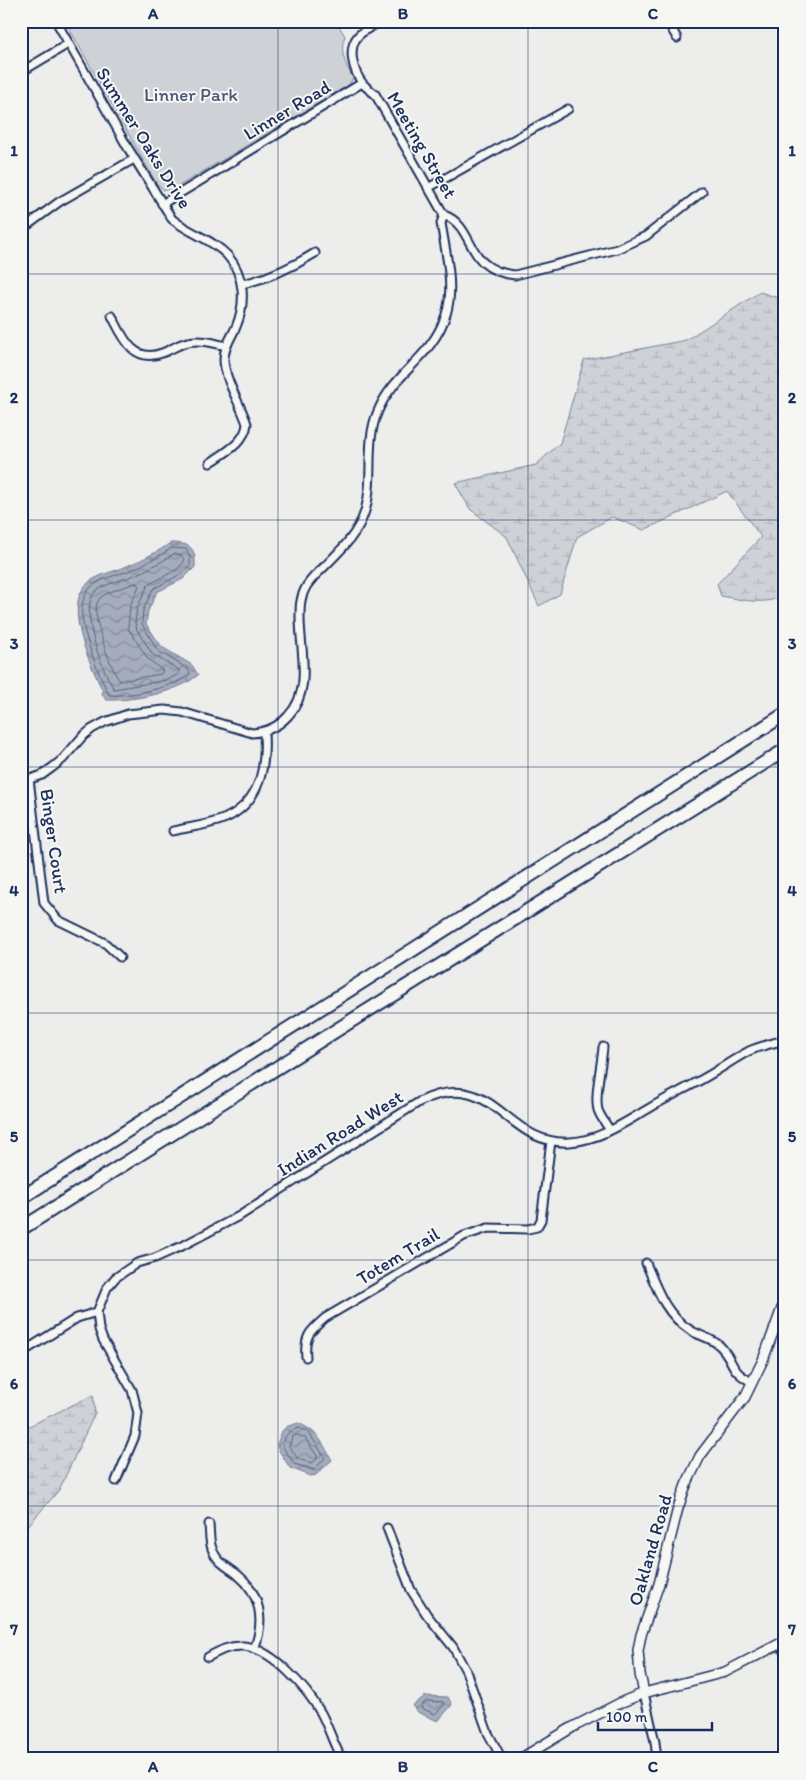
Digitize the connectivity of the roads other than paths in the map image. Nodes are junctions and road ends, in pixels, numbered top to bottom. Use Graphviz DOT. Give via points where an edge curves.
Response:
graph roads {
  1 [pos="56,21"];
  2 [pos="381,21"];
  3 [pos="667,21"];
  4 [pos="677,38"];
  5 [pos="68,44"];
  6 [pos="21,72"];
  7 [pos="362,83"];
  8 [pos="568,109"];
  9 [pos="134,159"];
  10 [pos="428,188"];
  11 [pos="702,192"];
  12 [pos="162,204"];
  13 [pos="444,215"];
  14 [pos="21,230"];
  15 [pos="315,254"];
  16 [pos="242,284"];
  17 [pos="112,316"];
  18 [pos="226,346"];
  19 [pos="210,463"];
  20 [pos="785,714"];
  21 [pos="264,732"];
  22 [pos="785,750"];
  23 [pos="29,779"];
  24 [pos="21,782"];
  25 [pos="173,831"];
  26 [pos="120,957"];
  27 [pos="785,1040"];
  28 [pos="603,1047"];
  29 [pos="610,1130"];
  30 [pos="551,1141"];
  31 [pos="21,1198"];
  32 [pos="21,1229"];
  33 [pos="646,1264"];
  34 [pos="785,1300"];
  35 [pos="97,1312"];
  36 [pos="21,1353"];
  37 [pos="306,1356"];
  38 [pos="752,1382"];
  39 [pos="116,1481"];
  40 [pos="209,1524"];
  41 [pos="387,1528"];
  42 [pos="782,1643"];
  43 [pos="254,1649"];
  44 [pos="785,1653"];
  45 [pos="208,1658"];
  46 [pos="644,1692"];
  47 [pos="342,1759"];
  48 [pos="502,1759"];
  49 [pos="520,1759"];
  50 [pos="657,1759"];
  1 -- 5 [label="street, Summer Oaks Drive"];
  2 -- 7 [label="street" via="357,37 352,49 352,61"];
  3 -- 4 [label="street"];
  5 -- 6 [label="street"];
  5 -- 9 [label="street, Summer Oaks Drive"];
  7 -- 10 [label="street, Meeting Street" via="375,94"];
  7 -- 12 [label="street, Linner Road"];
  8 -- 10 [label="street"];
  9 -- 12 [label="street, Summer Oaks Drive"];
  9 -- 14 [label="street" via="59,202"];
  10 -- 13 [label="street, Meeting Street"];
  11 -- 13 [label="street" via="646,236 632,243 515,275 492,270 483,263 452,218"];
  12 -- 16 [label="street, Summer Oaks Drive" via="180,226 226,254"];
  13 -- 21 [label="street, Meeting Street" via="441,223 451,292 445,322 428,348 385,396 378,411 372,428 364,513 349,541 306,587 300,600 303,672 300,699 283,722"];
  15 -- 16 [label="street" via="263,280"];
  16 -- 18 [label="street, Summer Oaks Drive" via="240,315"];
  17 -- 18 [label="street" via="130,346 145,355 164,353 188,342"];
  18 -- 19 [label="street, Summer Oaks Drive" via="225,369 247,424 237,443"];
  20 -- 31 [label="highway"];
  21 -- 23 [label="street" via="252,733 182,712 128,714 92,729 53,767"];
  21 -- 25 [label="street" via="263,773 244,804 224,818"];
  22 -- 32 [label="highway"];
  23 -- 24 [label="street"];
  23 -- 26 [label="street, Binger Court" via="44,902 58,920 105,943"];
  27 -- 29 [label="street, Indian Road West" via="750,1051"];
  28 -- 29 [label="street" via="596,1097 602,1119"];
  29 -- 30 [label="street, Indian Road West" via="582,1141"];
  30 -- 35 [label="street, Indian Road West" via="526,1131 482,1098 459,1092 435,1094 214,1231 125,1270 107,1288"];
  30 -- 37 [label="street, Totem Trail" via="541,1220 537,1227 488,1228 464,1236 325,1318 308,1334"];
  33 -- 38 [label="street" via="672,1315 690,1330 720,1346 737,1374"];
  34 -- 38 [label="street, Oakland Road"];
  35 -- 36 [label="street" via="77,1318"];
  35 -- 39 [label="street" via="103,1340 132,1390 138,1413 136,1436"];
  38 -- 46 [label="street, Oakland Road" via="742,1402 700,1456 686,1485 659,1584 641,1635 638,1650"];
  40 -- 43 [label="street" via="210,1543 217,1558 246,1582 259,1604 260,1630"];
  41 -- 48 [label="street" via="411,1590 453,1647 466,1671 488,1733"];
  42 -- 44 [label="street"];
  42 -- 46 [label="street" via="725,1672"];
  43 -- 45 [label="street" via="226,1647"];
  43 -- 47 [label="street" via="288,1672 314,1701"];
  46 -- 49 [label="street"];
  46 -- 50 [label="street"];
}
